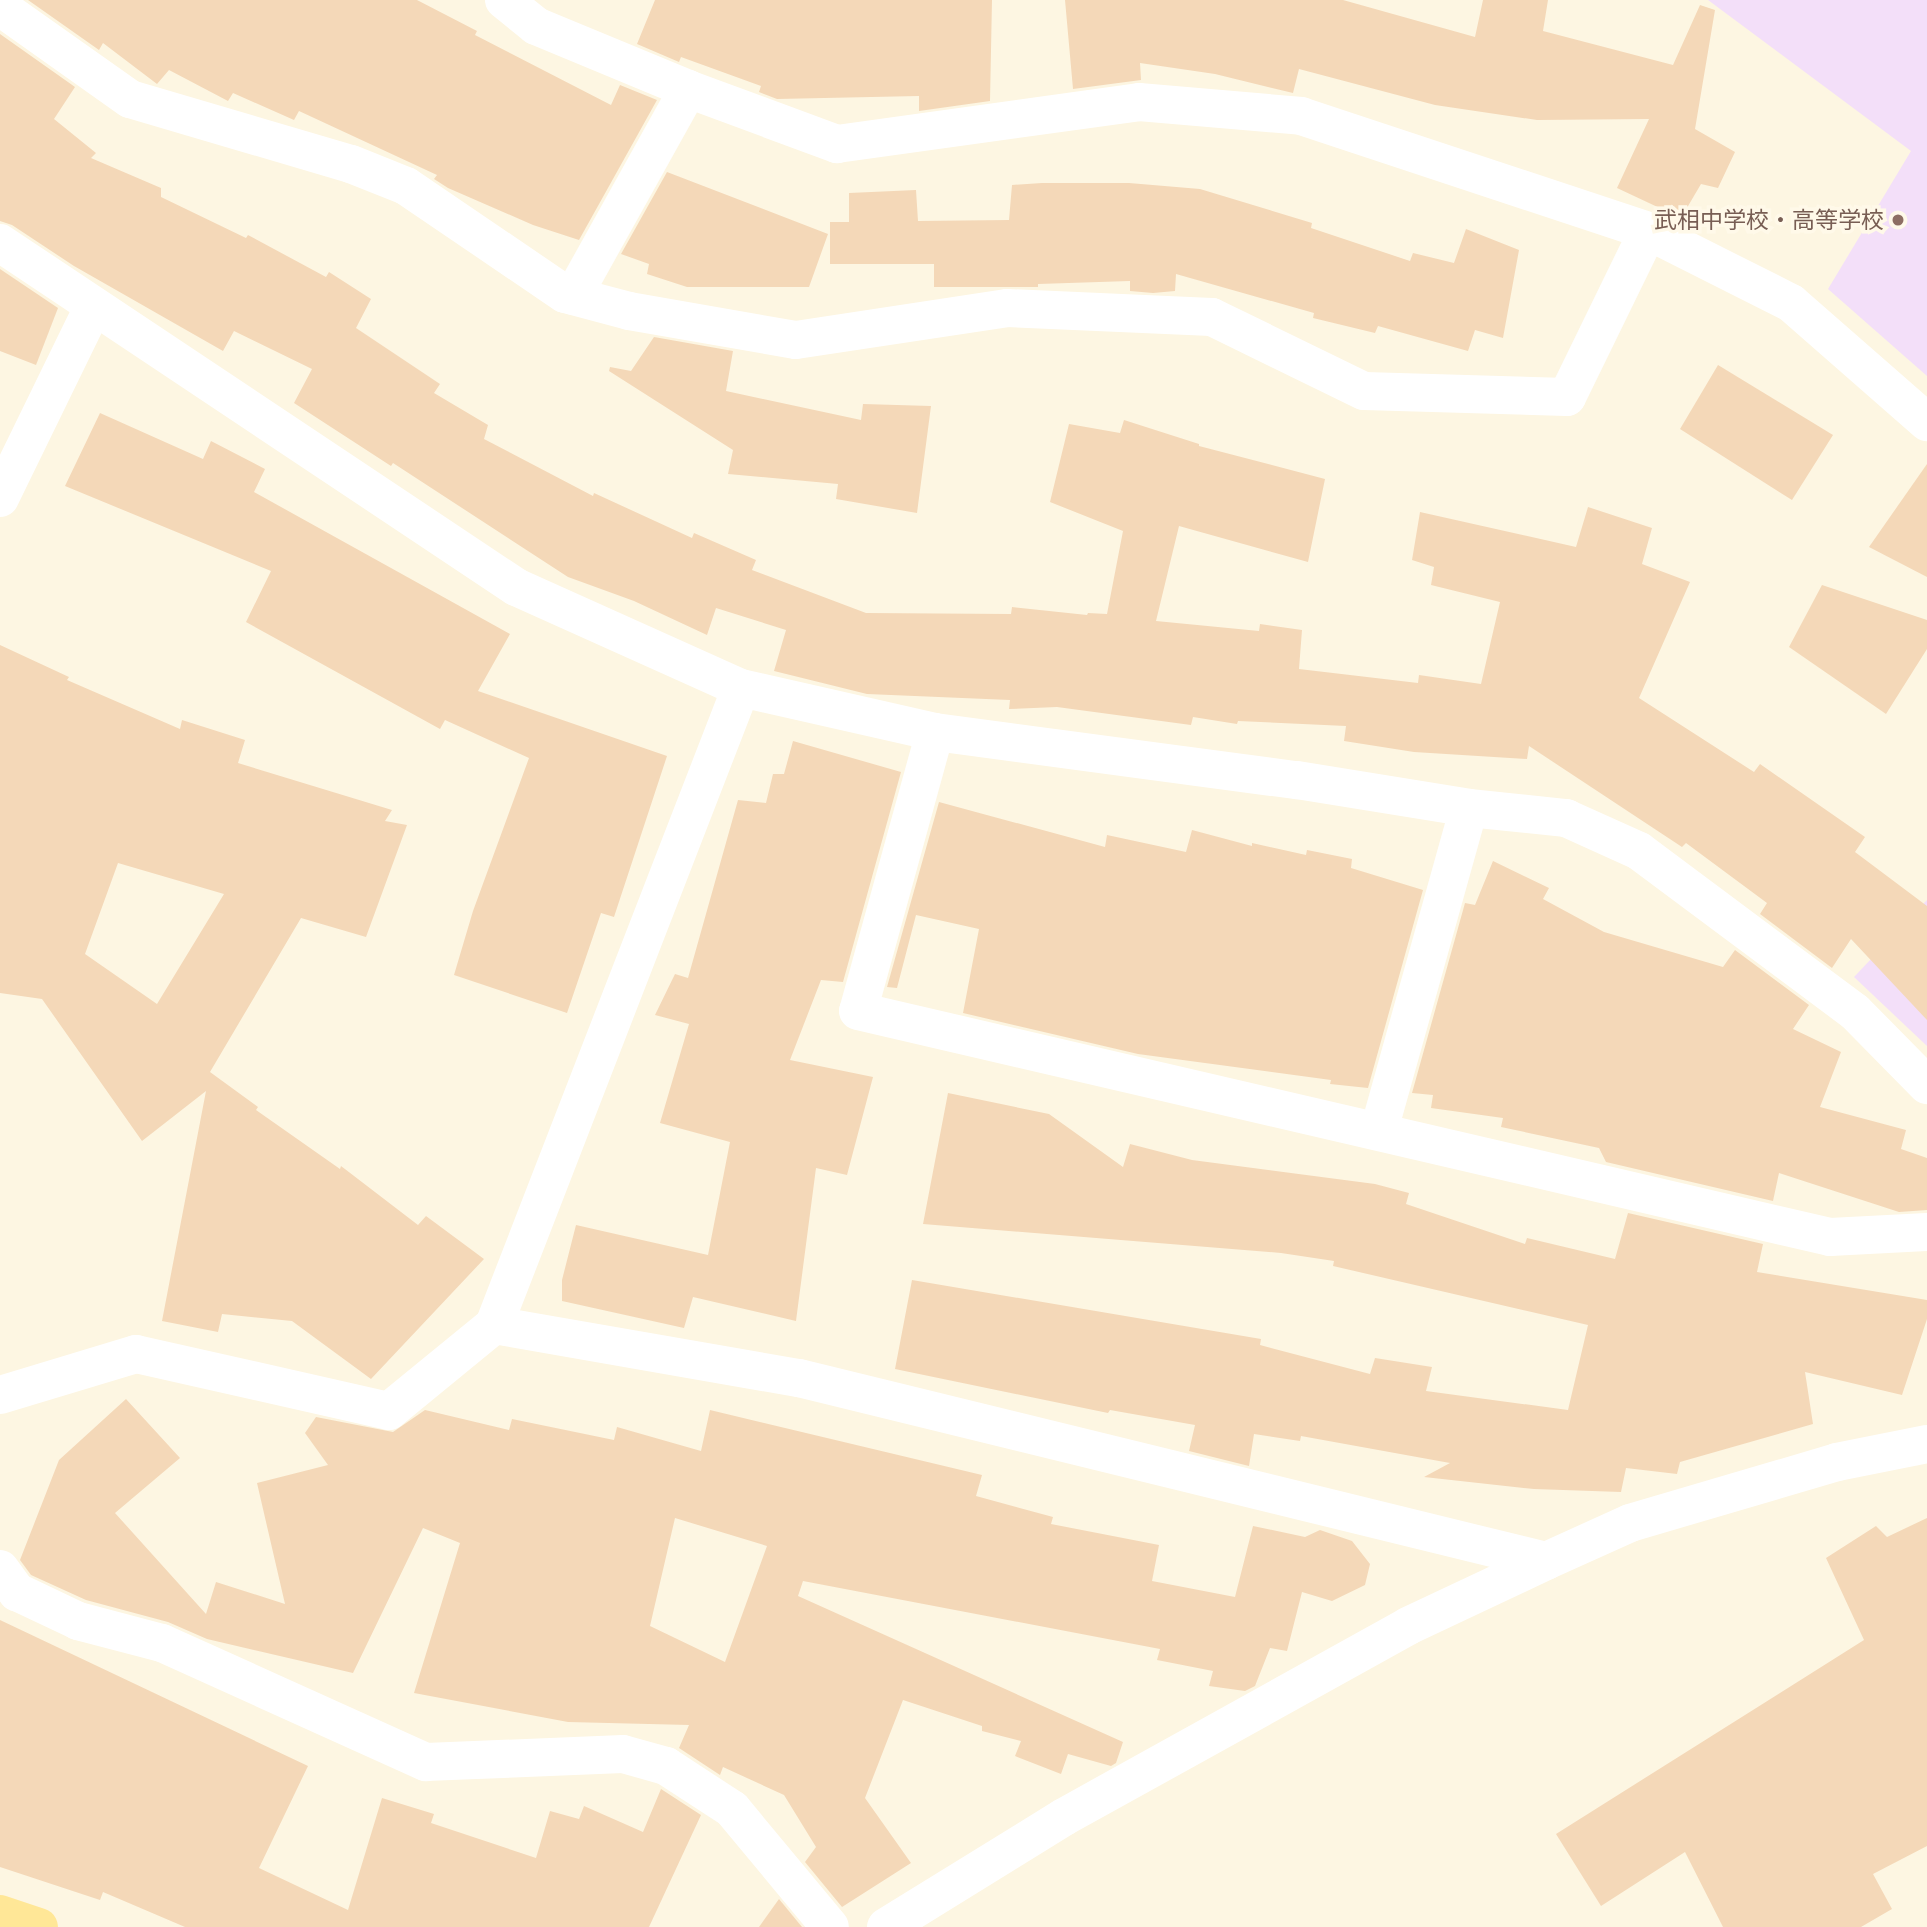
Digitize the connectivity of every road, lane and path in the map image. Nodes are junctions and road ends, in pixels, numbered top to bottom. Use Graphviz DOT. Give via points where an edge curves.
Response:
graph roads {
  1 [pos="504,0"];
  2 [pos="0,7"];
  3 [pos="688,89"];
  4 [pos="1648,231"];
  5 [pos="0,243"];
  6 [pos="573,296"];
  7 [pos="93,307"];
  8 [pos="1927,422"];
  9 [pos="0,498"];
  10 [pos="741,688"];
  11 [pos="935,732"];
  12 [pos="1469,808"];
  13 [pos="1927,1085"];
  14 [pos="1379,1130"];
  15 [pos="1927,1232"];
  16 [pos="494,1325"];
  17 [pos="0,1395"];
  18 [pos="1927,1444"];
  19 [pos="1546,1561"];
  20 [pos="0,1569"];
  21 [pos="0,1914"];
  22 [pos="39,1927"];
  23 [pos="830,1927"];
  24 [pos="886,1927"];
  1 -- 3 [label="street" via="536,26"];
  2 -- 6 [label="street" via="130,99 351,164 406,186"];
  3 -- 4 [label="street" via="836,144 1139,102 1301,116"];
  3 -- 6 [label="street"];
  4 -- 6 [label="street" via="1567,397 1364,391 1212,317 1007,308 796,340 629,311"];
  4 -- 8 [label="street" via="1791,303"];
  5 -- 7 [label="street"];
  7 -- 9 [label="street"];
  7 -- 10 [label="street" via="516,587"];
  10 -- 11 [label="street"];
  10 -- 16 [label="street"];
  11 -- 12 [label="street"];
  11 -- 14 [label="street" via="858,1011"];
  12 -- 13 [label="street" via="1566,818 1639,851 1855,1012"];
  12 -- 14 [label="street"];
  14 -- 15 [label="street" via="1830,1237"];
  16 -- 17 [label="street" via="389,1411 136,1354"];
  16 -- 19 [label="street" via="799,1378"];
  18 -- 19 [label="street" via="1837,1462 1630,1523"];
  19 -- 24 [label="street" via="1384,1639 1063,1817"];
  20 -- 23 [label="street" via="18,1592 78,1621 162,1643 426,1762 623,1754 666,1766 732,1809"];
  21 -- 22 [label="main road"];
}
